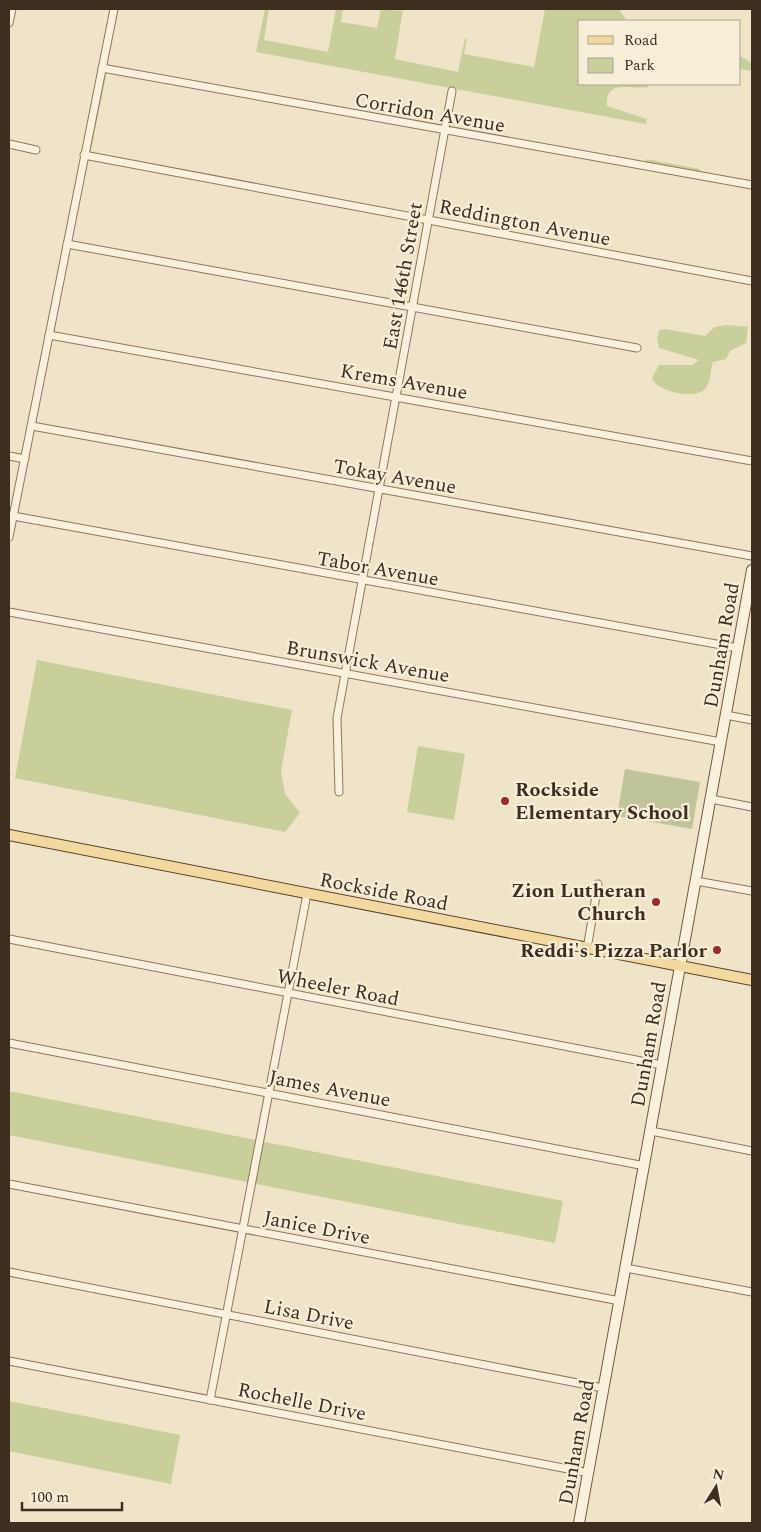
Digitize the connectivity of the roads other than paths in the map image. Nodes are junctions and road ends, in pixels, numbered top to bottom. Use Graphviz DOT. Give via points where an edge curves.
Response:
graph roads {
  1 [pos="12,9"];
  2 [pos="114,9"];
  3 [pos="9,23"];
  4 [pos="102,68"];
  5 [pos="452,91"];
  6 [pos="445,131"];
  7 [pos="9,144"];
  8 [pos="36,150"];
  9 [pos="84,156"];
  10 [pos="752,185"];
  11 [pos="429,219"];
  12 [pos="67,244"];
  13 [pos="752,281"];
  14 [pos="413,307"];
  15 [pos="50,335"];
  16 [pos="637,348"];
  17 [pos="397,396"];
  18 [pos="32,426"];
  19 [pos="9,456"];
  20 [pos="25,459"];
  21 [pos="752,462"];
  22 [pos="379,490"];
  23 [pos="13,516"];
  24 [pos="9,537"];
  25 [pos="752,556"];
  26 [pos="752,570"];
  27 [pos="363,582"];
  28 [pos="9,612"];
  29 [pos="738,648"];
  30 [pos="346,673"];
  31 [pos="726,714"];
  32 [pos="752,720"];
  33 [pos="721,742"];
  34 [pos="339,792"];
  35 [pos="711,799"];
  36 [pos="752,807"];
  37 [pos="9,835"];
  38 [pos="696,880"];
  39 [pos="598,884"];
  40 [pos="752,891"];
  41 [pos="307,894"];
  42 [pos="9,940"];
  43 [pos="587,949"];
  44 [pos="680,965"];
  45 [pos="752,980"];
  46 [pos="288,994"];
  47 [pos="9,1043"];
  48 [pos="662,1065"];
  49 [pos="270,1093"];
  50 [pos="650,1131"];
  51 [pos="752,1151"];
  52 [pos="645,1166"];
  53 [pos="9,1184"];
  54 [pos="243,1230"];
  55 [pos="626,1268"];
  56 [pos="9,1272"];
  57 [pos="752,1292"];
  58 [pos="620,1301"];
  59 [pos="227,1315"];
  60 [pos="9,1361"];
  61 [pos="603,1388"];
  62 [pos="210,1400"];
  63 [pos="589,1472"];
  64 [pos="580,1523"];
  1 -- 3 [label="street"];
  2 -- 4 [label="street"];
  4 -- 6 [label="street, Corridon Avenue"];
  4 -- 9 [label="street"];
  5 -- 6 [label="street, East 146th Street"];
  6 -- 10 [label="street, Corridon Avenue"];
  6 -- 11 [label="street, East 146th Street"];
  7 -- 8 [label="street"];
  9 -- 11 [label="street, Reddington Avenue"];
  9 -- 12 [label="street"];
  11 -- 13 [label="street, Reddington Avenue"];
  11 -- 14 [label="street, East 146th Street"];
  12 -- 14 [label="street"];
  12 -- 15 [label="street"];
  14 -- 16 [label="street"];
  14 -- 17 [label="street, East 146th Street"];
  15 -- 17 [label="street, Krems Avenue"];
  15 -- 18 [label="street"];
  17 -- 21 [label="street, Krems Avenue"];
  17 -- 22 [label="street, East 146th Street"];
  18 -- 20 [label="street"];
  18 -- 22 [label="street, Tokay Avenue"];
  19 -- 20 [label="street"];
  20 -- 23 [label="street"];
  22 -- 25 [label="street, Tokay Avenue"];
  22 -- 27 [label="street, East 146th Street"];
  23 -- 24 [label="street"];
  23 -- 27 [label="street, Tabor Avenue"];
  26 -- 29 [label="street, Dunham Road"];
  27 -- 29 [label="street, Tabor Avenue"];
  27 -- 30 [label="street, East 146th Street"];
  28 -- 30 [label="street, Brunswick Avenue"];
  29 -- 31 [label="street, Dunham Road"];
  30 -- 33 [label="street, Brunswick Avenue"];
  30 -- 34 [label="street, East 146th Street" via="337,718"];
  31 -- 32 [label="street"];
  31 -- 33 [label="street, Dunham Road"];
  33 -- 35 [label="street, Dunham Road"];
  35 -- 36 [label="street"];
  35 -- 38 [label="street, Dunham Road"];
  37 -- 41 [label="main road, Rockside Road"];
  38 -- 40 [label="street"];
  38 -- 44 [label="street, Dunham Road"];
  39 -- 43 [label="street"];
  41 -- 43 [label="main road, Rockside Road"];
  41 -- 46 [label="street"];
  42 -- 46 [label="street, Wheeler Road"];
  43 -- 44 [label="main road, Rockside Road"];
  44 -- 45 [label="main road, Rockside Road"];
  44 -- 48 [label="street, Dunham Road"];
  46 -- 48 [label="street, Wheeler Road"];
  46 -- 49 [label="street"];
  47 -- 49 [label="street, James Avenue"];
  48 -- 50 [label="street, Dunham Road"];
  49 -- 52 [label="street, James Avenue"];
  49 -- 54 [label="street"];
  50 -- 51 [label="street"];
  50 -- 52 [label="street, Dunham Road"];
  52 -- 55 [label="street, Dunham Road"];
  53 -- 54 [label="street, Janice Drive"];
  54 -- 58 [label="street, Janice Drive"];
  54 -- 59 [label="street"];
  55 -- 57 [label="street"];
  55 -- 58 [label="street, Dunham Road"];
  56 -- 59 [label="street, Lisa Drive"];
  58 -- 61 [label="street, Dunham Road"];
  59 -- 61 [label="street, Lisa Drive"];
  59 -- 62 [label="street"];
  60 -- 62 [label="street, Rochelle Drive"];
  61 -- 63 [label="street, Dunham Road"];
  62 -- 63 [label="street, Rochelle Drive"];
  63 -- 64 [label="street, Dunham Road"];
}
